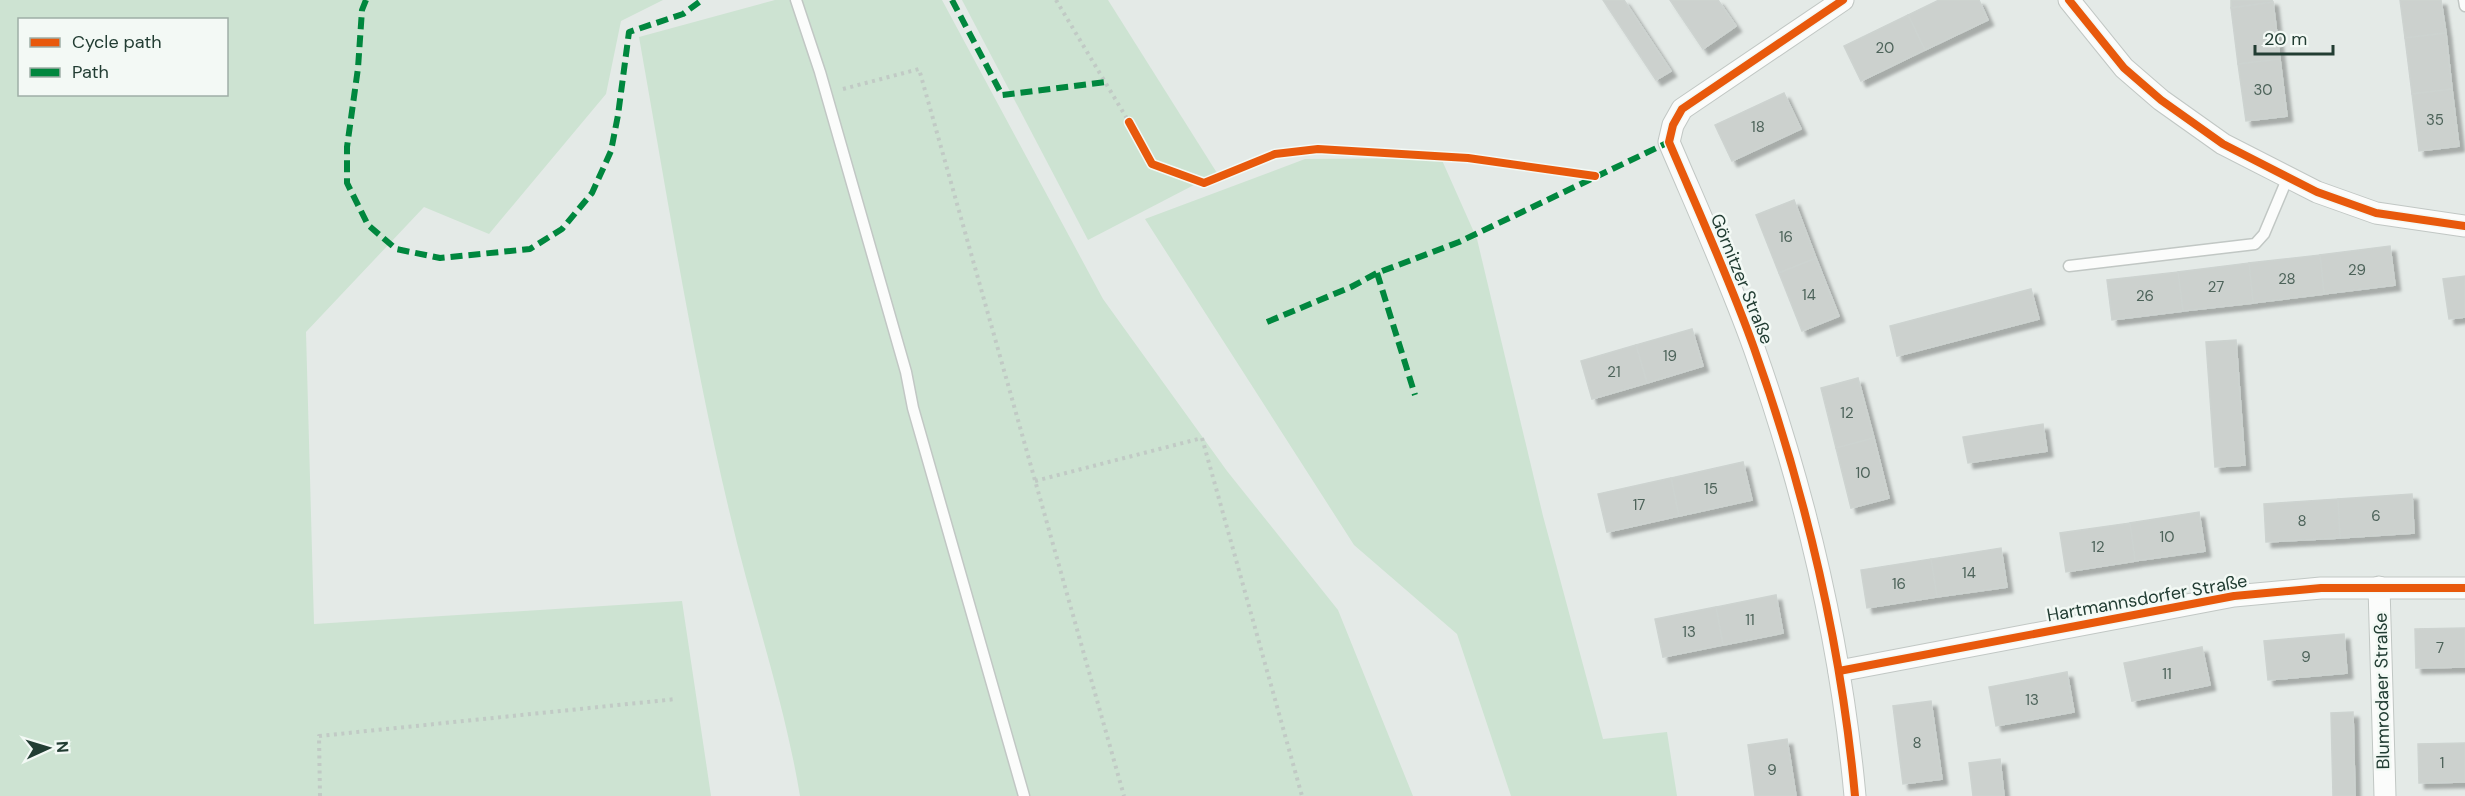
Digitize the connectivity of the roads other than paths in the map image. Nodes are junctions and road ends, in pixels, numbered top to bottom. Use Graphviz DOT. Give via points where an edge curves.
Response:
graph roads {
  1 [pos="796,0"];
  2 [pos="1843,0"];
  3 [pos="2069,0"];
  4 [pos="2464,0"];
  5 [pos="2465,6"];
  6 [pos="2288,177"];
  7 [pos="2465,226"];
  8 [pos="2069,266"];
  9 [pos="2379,587"];
  10 [pos="2465,588"];
  11 [pos="1839,671"];
  12 [pos="1024,796"];
  13 [pos="1854,796"];
  14 [pos="2385,796"];
  1 -- 12 [label="lane" via="906,372"];
  2 -- 11 [label="street, Görnitzer Straße" via="1683,109 1673,125 1670,142 1753,347 1779,423 1809,531"];
  3 -- 6 [label="street" via="2124,68 2161,100 2223,144"];
  4 -- 5 [label="lane"];
  6 -- 7 [label="street" via="2376,213"];
  6 -- 8 [label="lane" via="2264,234 2254,244"];
  9 -- 10 [label="street, Hartmannsdorfer Straße"];
  9 -- 11 [label="street, Hartmannsdorfer Straße" via="2234,596"];
  9 -- 14 [label="street, Blumrodaer Straße"];
  11 -- 13 [label="street, Görnitzer Straße"];
}
